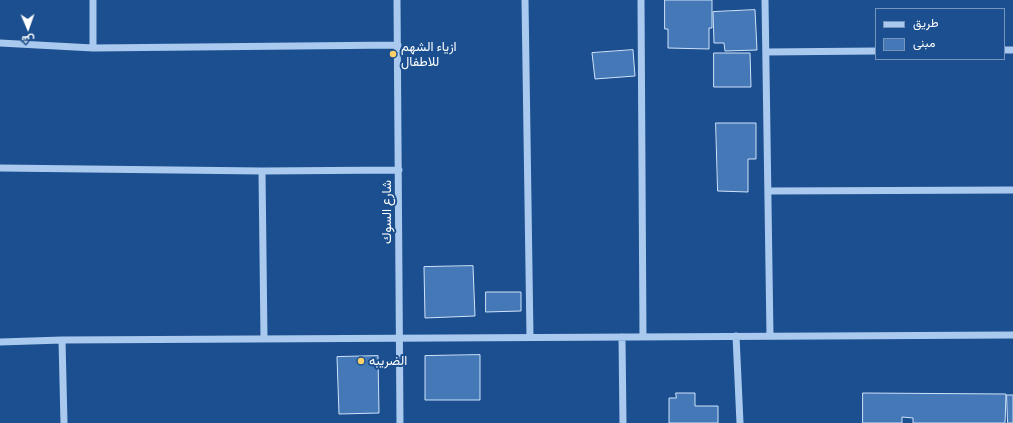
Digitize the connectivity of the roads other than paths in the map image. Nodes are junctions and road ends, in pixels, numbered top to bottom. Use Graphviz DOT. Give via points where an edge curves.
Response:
graph roads {
  1 [pos="93,0"];
  2 [pos="398,0"];
  3 [pos="525,0"];
  4 [pos="641,0"];
  5 [pos="765,0"];
  6 [pos="0,43"];
  7 [pos="398,45"];
  8 [pos="93,48"];
  9 [pos="875,51"];
  10 [pos="766,52"];
  11 [pos="0,168"];
  12 [pos="399,170"];
  13 [pos="262,171"];
  14 [pos="768,190"];
  15 [pos="1013,190"];
  16 [pos="1013,335"];
  17 [pos="736,336"];
  18 [pos="770,336"];
  19 [pos="530,337"];
  20 [pos="622,337"];
  21 [pos="643,337"];
  22 [pos="400,338"];
  23 [pos="264,339"];
  24 [pos="62,340"];
  25 [pos="0,342"];
  26 [pos="64,423"];
  27 [pos="400,423"];
  28 [pos="624,423"];
  29 [pos="740,423"];
  1 -- 8 [label="street"];
  2 -- 7 [label="street, شارع السوك"];
  3 -- 19 [label="street"];
  4 -- 21 [label="street"];
  5 -- 10 [label="street"];
  6 -- 8 [label="street"];
  7 -- 8 [label="street"];
  7 -- 12 [label="street, شارع السوك"];
  9 -- 10 [label="street"];
  10 -- 14 [label="street"];
  11 -- 13 [label="street"];
  12 -- 13 [label="street"];
  12 -- 22 [label="street, شارع السوك"];
  13 -- 23 [label="street"];
  14 -- 15 [label="street"];
  14 -- 18 [label="street"];
  16 -- 18 [label="street"];
  17 -- 18 [label="street"];
  17 -- 21 [label="street"];
  17 -- 29 [label="street"];
  19 -- 20 [label="street"];
  19 -- 22 [label="street"];
  20 -- 21 [label="street"];
  20 -- 28 [label="street"];
  22 -- 23 [label="street"];
  22 -- 27 [label="street, شارع السوك"];
  23 -- 24 [label="street"];
  24 -- 25 [label="street"];
  24 -- 26 [label="street"];
}
